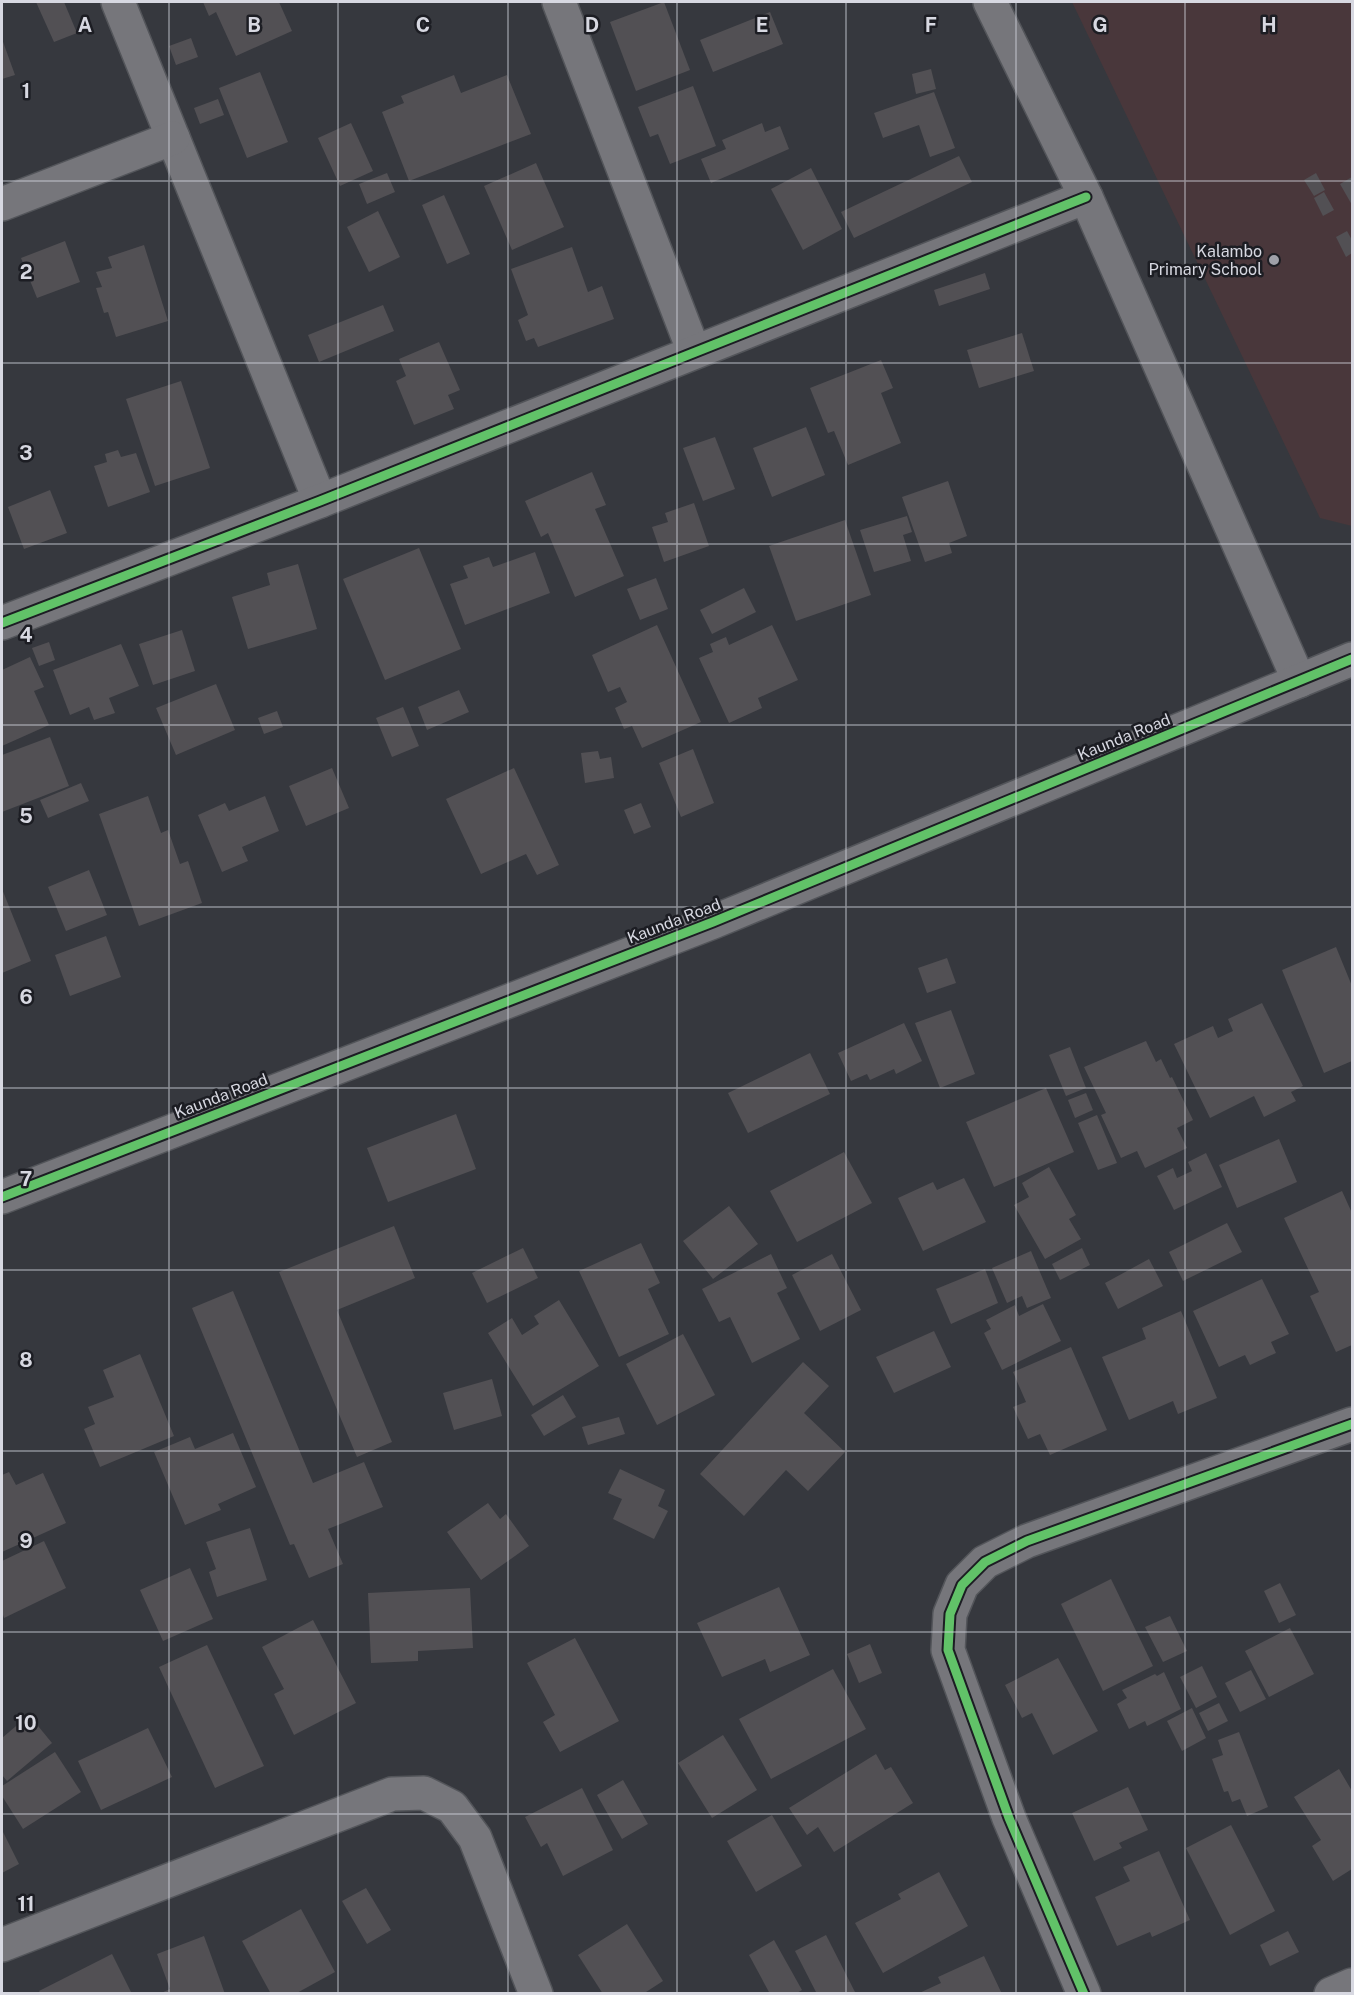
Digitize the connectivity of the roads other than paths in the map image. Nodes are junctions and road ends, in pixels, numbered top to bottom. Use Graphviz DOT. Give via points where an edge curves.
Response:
graph roads {
  1 [pos="118,2"];
  2 [pos="559,2"];
  3 [pos="990,2"];
  4 [pos="173,138"];
  5 [pos="1086,198"];
  6 [pos="2,204"];
  7 [pos="694,352"];
  8 [pos="320,501"];
  9 [pos="2,623"];
  10 [pos="1353,659"];
  11 [pos="1299,681"];
  12 [pos="2,1197"];
  13 [pos="1353,1424"];
  14 [pos="2,1945"];
  15 [pos="1353,1985"];
  16 [pos="536,1994"];
  17 [pos="1084,1994"];
  18 [pos="1330,1994"];
  1 -- 4 [label="street"];
  2 -- 7 [label="street"];
  3 -- 5 [label="street"];
  4 -- 6 [label="street"];
  4 -- 8 [label="street"];
  5 -- 7 [label="street"];
  5 -- 11 [label="street"];
  7 -- 8 [label="street"];
  8 -- 9 [label="street"];
  10 -- 11 [label="street, Kaunda Road"];
  11 -- 12 [label="street, Kaunda Road" via="713,922"];
  13 -- 17 [label="street" via="1027,1541 985,1562 962,1585 950,1614 948,1650 1009,1818"];
  14 -- 16 [label="street" via="392,1794 424,1793 452,1807 475,1838"];
  15 -- 18 [label="street"];
}
